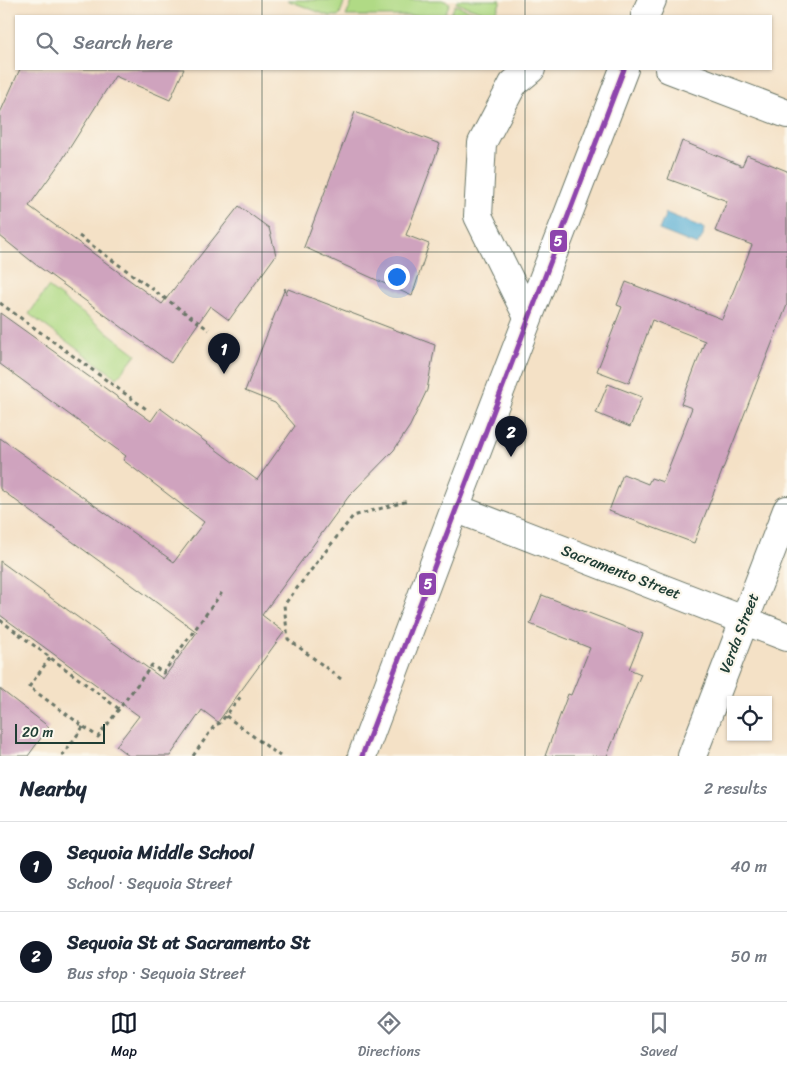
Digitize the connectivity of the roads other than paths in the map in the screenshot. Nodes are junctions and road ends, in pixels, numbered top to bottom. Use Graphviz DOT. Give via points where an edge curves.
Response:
graph roads {
  1 [pos="652,0"];
  2 [pos="645,15"];
  3 [pos="530,70"];
  4 [pos="624,70"];
  5 [pos="672,70"];
  6 [pos="787,114"];
  7 [pos="528,317"];
  8 [pos="455,508"];
  9 [pos="787,510"];
  10 [pos="745,620"];
  11 [pos="787,637"];
  12 [pos="362,756"];
  13 [pos="692,756"];
  1 -- 2 [label="street"];
  3 -- 7 [label="street" via="513,84 482,143 478,216"];
  4 -- 7 [label="street"];
  5 -- 6 [label="street"];
  7 -- 8 [label="street"];
  8 -- 10 [label="street, Sacramento Street"];
  8 -- 12 [label="street"];
  9 -- 10 [label="street, Verda Street"];
  10 -- 11 [label="street, Sacramento Street"];
  10 -- 13 [label="street, Verda Street"];
}
